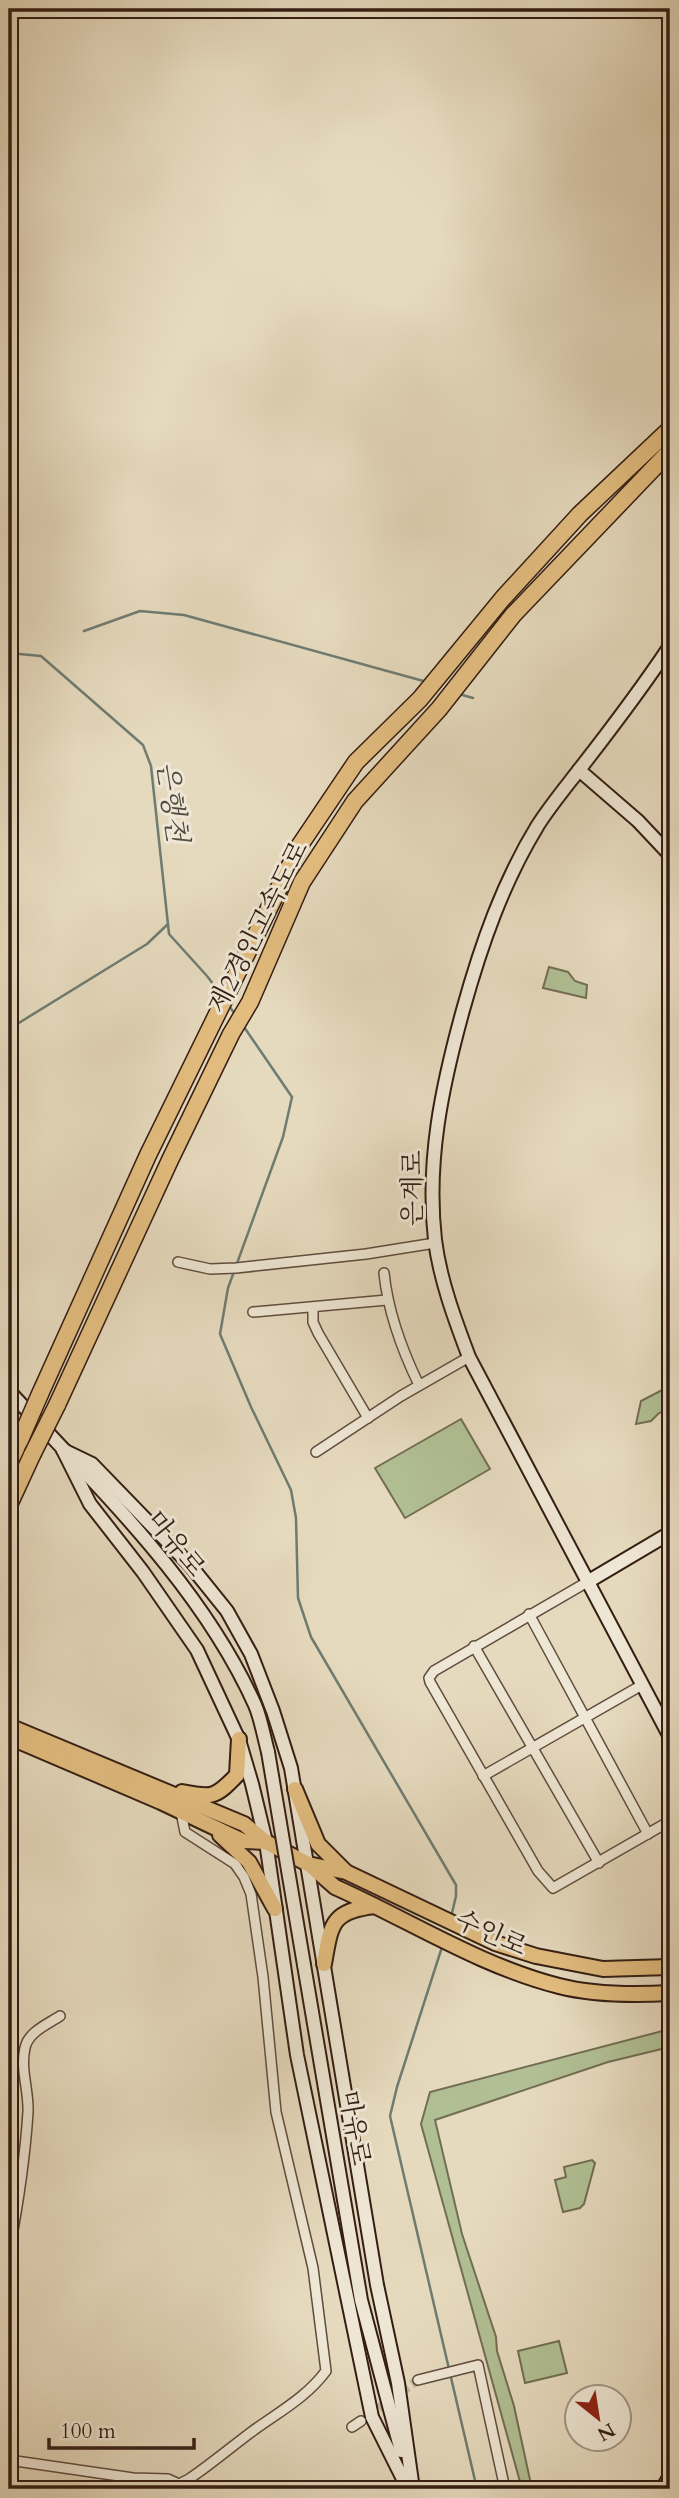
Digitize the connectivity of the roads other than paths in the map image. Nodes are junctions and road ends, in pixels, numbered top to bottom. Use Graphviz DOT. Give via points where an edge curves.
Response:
graph roads {
  1 [pos="670,429"];
  2 [pos="670,451"];
  3 [pos="670,646"];
  4 [pos="579,770"];
  5 [pos="670,855"];
  6 [pos="435,1243"];
  7 [pos="178,1262"];
  8 [pos="384,1273"];
  9 [pos="387,1300"];
  10 [pos="313,1307"];
  11 [pos="253,1312"];
  12 [pos="469,1357"];
  13 [pos="419,1385"];
  14 [pos="9,1391"];
  15 [pos="368,1418"];
  16 [pos="63,1450"];
  17 [pos="316,1452"];
  18 [pos="9,1463"];
  19 [pos="9,1505"];
  20 [pos="670,1533"];
  21 [pos="589,1581"];
  22 [pos="529,1614"];
  23 [pos="474,1646"];
  24 [pos="642,1685"];
  25 [pos="584,1718"];
  26 [pos="9,1726"];
  27 [pos="9,1737"];
  28 [pos="670,1737"];
  29 [pos="239,1739"];
  30 [pos="533,1748"];
  31 [pos="483,1776"];
  32 [pos="147,1784"];
  33 [pos="295,1789"];
  34 [pos="181,1812"];
  35 [pos="670,1821"];
  36 [pos="208,1825"];
  37 [pos="648,1833"];
  38 [pos="266,1842"];
  39 [pos="599,1863"];
  40 [pos="308,1864"];
  41 [pos="345,1872"];
  42 [pos="376,1906"];
  43 [pos="275,1909"];
  44 [pos="324,1964"];
  45 [pos="670,1967"];
  46 [pos="670,1993"];
  47 [pos="60,2016"];
  48 [pos="9,2252"];
  49 [pos="418,2380"];
  50 [pos="361,2421"];
  51 [pos="352,2427"];
  52 [pos="9,2460"];
  53 [pos="670,2476"];
  54 [pos="411,2489"];
  55 [pos="505,2489"];
  56 [pos="662,2489"];
  1 -- 18 [label="highway, 제2경인고속도로, bridge" via="571,523 420,699 356,762 300,845 148,1156"];
  2 -- 19 [label="highway, 제2경인고속도로, bridge" via="522,606 439,709 355,801 302,882 250,1002 230,1034"];
  3 -- 4 [label="main road, 은계로"];
  4 -- 5 [label="main road"];
  4 -- 6 [label="main road, 은계로" via="520,856 482,944 436,1127 432,1184"];
  6 -- 7 [label="street" via="255,1266 209,1269"];
  6 -- 12 [label="main road, 은계로"];
  8 -- 9 [label="street"];
  9 -- 10 [label="street"];
  9 -- 13 [label="street"];
  10 -- 11 [label="street"];
  10 -- 15 [label="street" via="318,1333"];
  12 -- 13 [label="street"];
  12 -- 21 [label="main road, 은계로"];
  13 -- 15 [label="street"];
  14 -- 16 [label="main road, 마유로"];
  15 -- 17 [label="street"];
  16 -- 29 [label="main road" via="90,1504 197,1650"];
  16 -- 33 [label="main road" via="92,1464 190,1565 227,1611 273,1711"];
  16 -- 54 [label="main road, 마유로, bridge" via="176,1575 256,1708 268,1752 361,2300"];
  20 -- 21 [label="main road"];
  21 -- 22 [label="street"];
  21 -- 24 [label="main road, 은계로"];
  22 -- 23 [label="street"];
  22 -- 25 [label="street"];
  23 -- 30 [label="street"];
  23 -- 31 [label="street" via="429,1678"];
  24 -- 25 [label="street"];
  24 -- 28 [label="main road, 은계로"];
  25 -- 30 [label="street"];
  25 -- 37 [label="street"];
  26 -- 32 [label="main road, 수인로"];
  27 -- 34 [label="main road, 수인로"];
  29 -- 32 [label="main road" via="237,1776 220,1793 208,1797"];
  29 -- 38 [label="main road"];
  30 -- 31 [label="street"];
  30 -- 39 [label="street"];
  31 -- 39 [label="street" via="538,1871 553,1888"];
  32 -- 38 [label="main road, 수인로" via="244,1824"];
  33 -- 40 [label="main road"];
  33 -- 41 [label="main road" via="317,1844"];
  34 -- 36 [label="main road, 수인로"];
  34 -- 52 [label="street" via="185,1832 235,1864 251,1894 276,2112 313,2268 326,2371 301,2399 179,2484"];
  35 -- 37 [label="street"];
  36 -- 38 [label="main road, 수인로" via="243,1841"];
  36 -- 43 [label="main road" via="249,1862"];
  37 -- 39 [label="street"];
  38 -- 40 [label="main road, 수인로"];
  38 -- 43 [label="main road"];
  40 -- 41 [label="main road, 수인로"];
  40 -- 42 [label="main road, 수인로" via="335,1887"];
  40 -- 44 [label="main road"];
  41 -- 45 [label="main road, 수인로" via="495,1943 536,1956 603,1969"];
  42 -- 44 [label="main road" via="341,1916 330,1929"];
  42 -- 46 [label="main road, 수인로" via="521,1974 561,1987"];
  43 -- 54 [label="main road" via="297,2055 372,2417"];
  44 -- 54 [label="main road" via="377,2285 398,2383"];
  47 -- 48 [label="street" via="36,2031 24,2046 28,2109"];
  49 -- 55 [label="street" via="478,2365"];
  50 -- 51 [label="street"];
  53 -- 56 [label="main road"];
}
